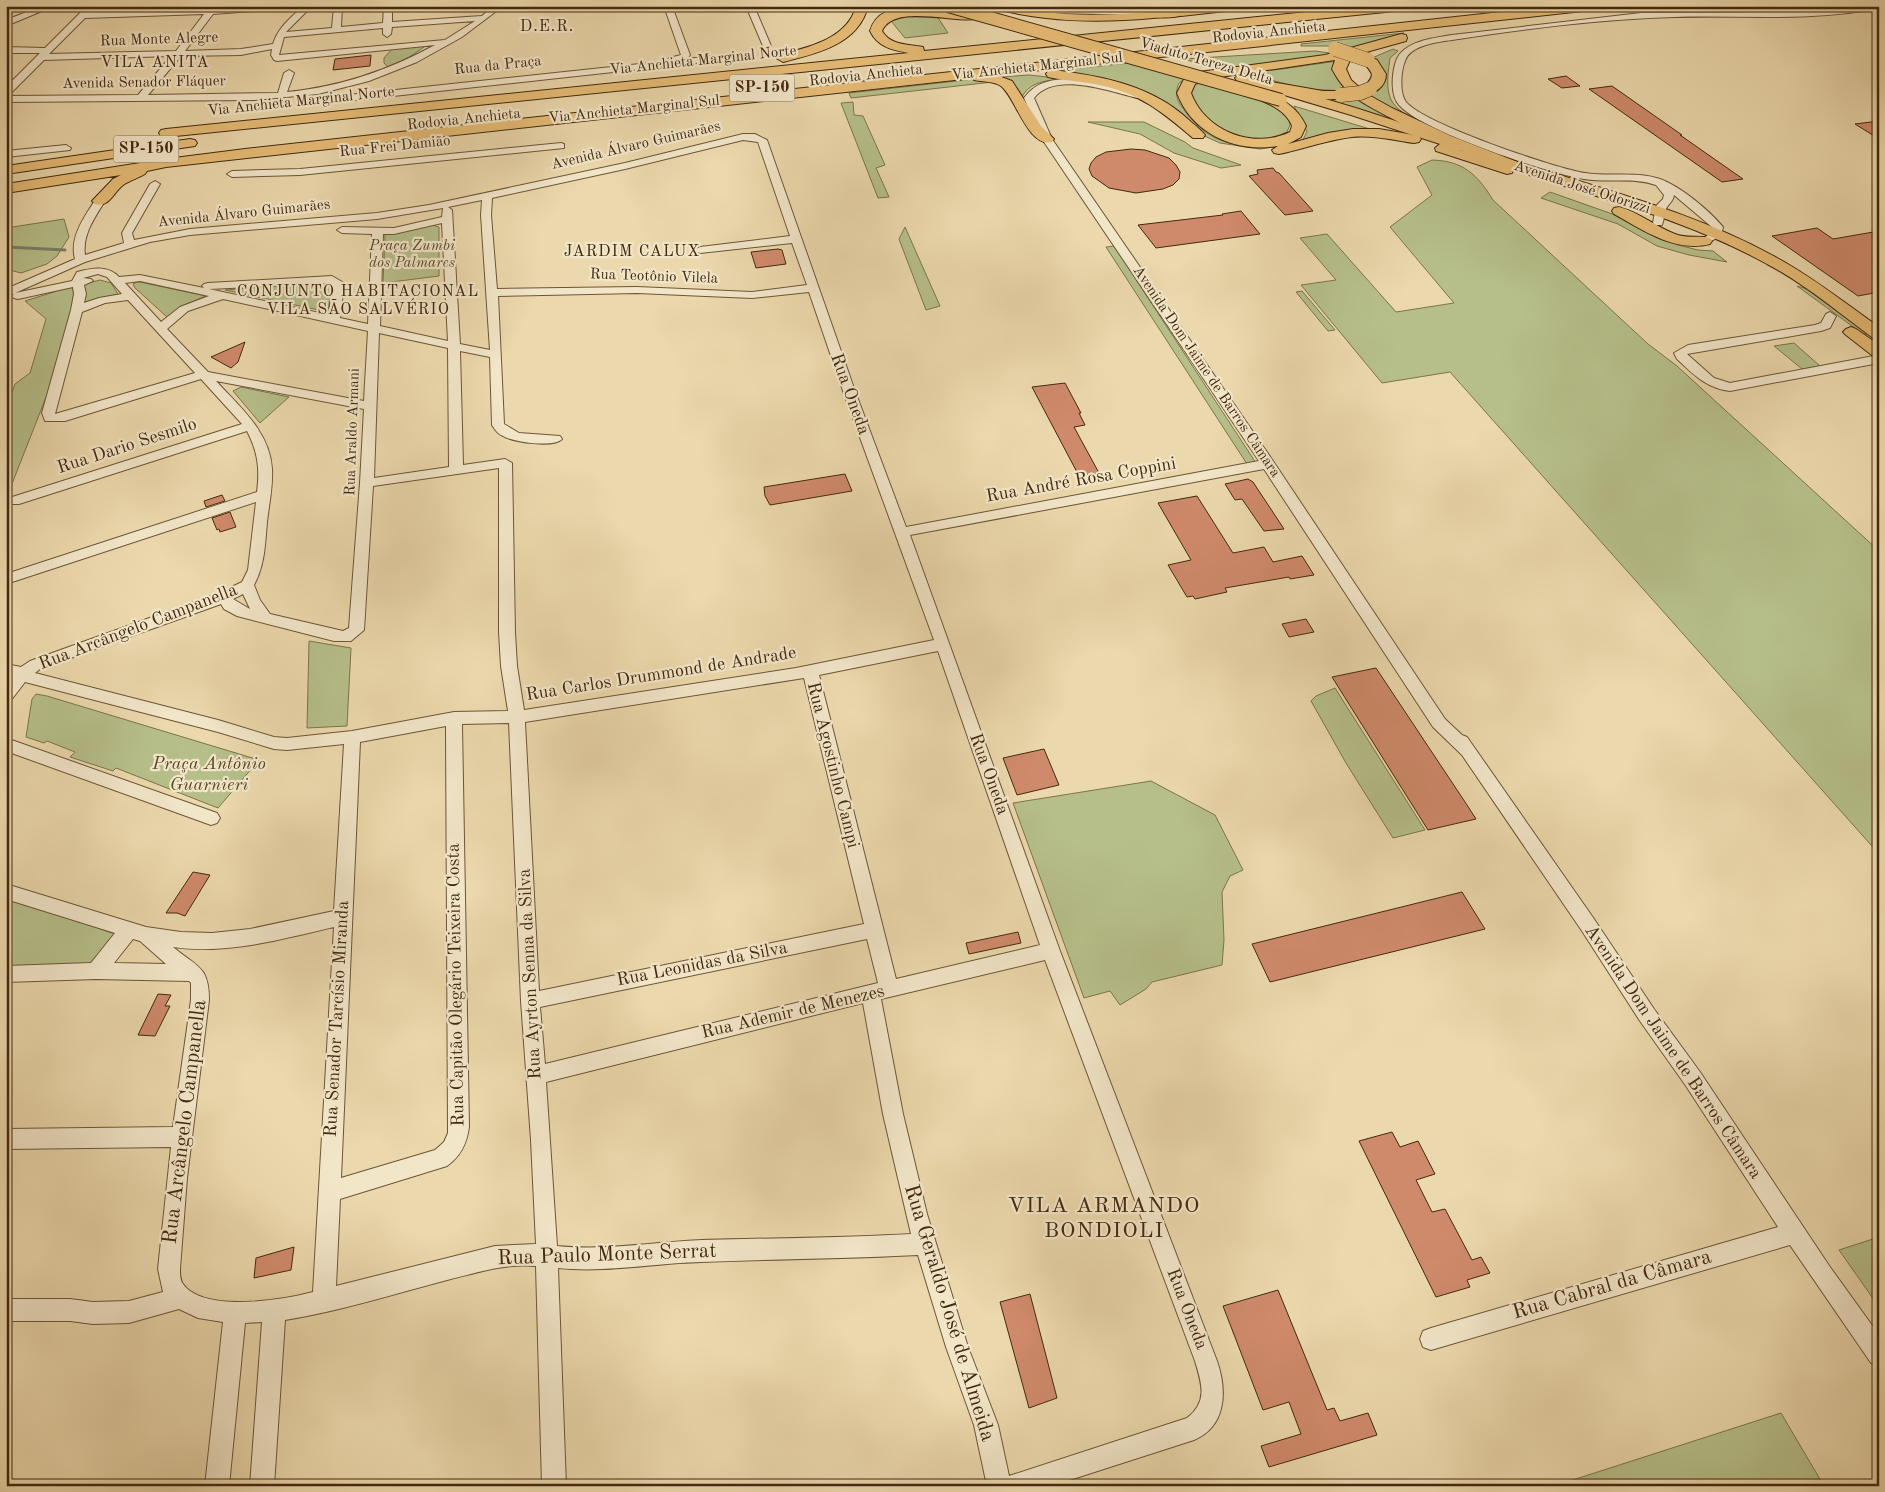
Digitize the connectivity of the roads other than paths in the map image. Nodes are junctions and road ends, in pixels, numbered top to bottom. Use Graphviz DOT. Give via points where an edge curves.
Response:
graph roads {
  1 [pos="50,6"];
  2 [pos="92,6"];
  3 [pos="308,6"];
  4 [pos="338,6"];
  5 [pos="388,6"];
  6 [pos="499,6"];
  7 [pos="668,6"];
  8 [pos="750,6"];
  9 [pos="862,6"];
  10 [pos="948,6"];
  11 [pos="980,6"];
  12 [pos="996,6"];
  13 [pos="1040,6"];
  14 [pos="1235,6"];
  15 [pos="1519,6"];
  16 [pos="1592,6"];
  17 [pos="1876,6"];
  18 [pos="275,7"];
  19 [pos="214,9"];
  20 [pos="1411,9"];
  21 [pos="1181,12"];
  22 [pos="84,15"];
  23 [pos="454,16"];
  24 [pos="485,18"];
  25 [pos="988,18"];
  26 [pos="1490,18"];
  27 [pos="6,23"];
  28 [pos="387,25"];
  29 [pos="336,30"];
  30 [pos="280,35"];
  31 [pos="455,36"];
  32 [pos="446,42"];
  33 [pos="277,46"];
  34 [pos="768,46"];
  35 [pos="387,47"];
  36 [pos="6,50"];
  37 [pos="967,51"];
  38 [pos="1341,52"];
  39 [pos="179,53"];
  40 [pos="44,54"];
  41 [pos="1130,57"];
  42 [pos="711,59"];
  43 [pos="863,61"];
  44 [pos="405,64"];
  45 [pos="636,66"];
  46 [pos="387,70"];
  47 [pos="994,71"];
  48 [pos="289,73"];
  49 [pos="930,78"];
  50 [pos="605,86"];
  51 [pos="1259,88"];
  52 [pos="317,91"];
  53 [pos="6,93"];
  54 [pos="282,95"];
  55 [pos="140,98"];
  56 [pos="6,99"];
  57 [pos="329,99"];
  58 [pos="1154,100"];
  59 [pos="289,104"];
  60 [pos="1282,104"];
  61 [pos="541,105"];
  62 [pos="1300,138"];
  63 [pos="1414,138"];
  64 [pos="1047,139"];
  65 [pos="762,140"];
  66 [pos="561,146"];
  67 [pos="66,148"];
  68 [pos="6,154"];
  69 [pos="6,159"];
  70 [pos="168,162"];
  71 [pos="1515,166"];
  72 [pos="6,170"];
  73 [pos="232,174"];
  74 [pos="6,175"];
  75 [pos="49,181"];
  76 [pos="1659,182"];
  77 [pos="155,184"];
  78 [pos="6,189"];
  79 [pos="487,196"];
  80 [pos="100,201"];
  81 [pos="1606,204"];
  82 [pos="446,205"];
  83 [pos="407,208"];
  84 [pos="1698,211"];
  85 [pos="1661,213"];
  86 [pos="447,219"];
  87 [pos="378,231"];
  88 [pos="1711,238"];
  89 [pos="128,239"];
  90 [pos="796,239"];
  91 [pos="101,243"];
  92 [pos="700,250"];
  93 [pos="81,260"];
  94 [pos="79,279"];
  95 [pos="115,281"];
  96 [pos="186,288"];
  97 [pos="814,288"];
  98 [pos="492,293"];
  99 [pos="8,294"];
  100 [pos="223,295"];
  101 [pos="130,296"];
  102 [pos="77,310"];
  103 [pos="1830,316"];
  104 [pos="334,319"];
  105 [pos="160,329"];
  106 [pos="373,329"];
  107 [pos="1879,336"];
  108 [pos="454,346"];
  109 [pos="1879,353"];
  110 [pos="496,355"];
  111 [pos="1879,359"];
  112 [pos="202,375"];
  113 [pos="241,381"];
  114 [pos="221,394"];
  115 [pos="369,406"];
  116 [pos="251,426"];
  117 [pos="555,439"];
  118 [pos="456,470"];
  119 [pos="1277,470"];
  120 [pos="367,483"];
  121 [pos="265,494"];
  122 [pos="14,501"];
  123 [pos="902,532"];
  124 [pos="6,579"];
  125 [pos="247,585"];
  126 [pos="224,597"];
  127 [pos="264,618"];
  128 [pos="942,644"];
  129 [pos="1404,669"];
  130 [pos="14,672"];
  131 [pos="810,672"];
  132 [pos="6,694"];
  133 [pos="518,716"];
  134 [pos="454,718"];
  135 [pos="352,737"];
  136 [pos="6,744"];
  137 [pos="1467,750"];
  138 [pos="211,818"];
  139 [pos="6,891"];
  140 [pos="342,917"];
  141 [pos="874,930"];
  142 [pos="128,931"];
  143 [pos="146,936"];
  144 [pos="191,941"];
  145 [pos="1051,951"];
  146 [pos="96,970"];
  147 [pos="189,970"];
  148 [pos="6,974"];
  149 [pos="880,992"];
  150 [pos="530,1001"];
  151 [pos="535,1076"];
  152 [pos="182,1137"];
  153 [pos="6,1138"];
  154 [pos="329,1192"];
  155 [pos="1794,1232"];
  156 [pos="924,1244"];
  157 [pos="547,1256"];
  158 [pos="180,1298"];
  159 [pos="324,1302"];
  160 [pos="6,1310"];
  161 [pos="274,1311"];
  162 [pos="235,1312"];
  163 [pos="1431,1339"];
  164 [pos="1879,1355"];
  165 [pos="217,1486"];
  166 [pos="262,1486"];
  167 [pos="554,1486"];
  168 [pos="999,1486"];
  169 [pos="1013,1486"];
  1 -- 27 [label="street"];
  2 -- 22 [label="street"];
  3 -- 30 [label="street"];
  4 -- 29 [label="street"];
  5 -- 28 [label="street"];
  6 -- 24 [label="street"];
  7 -- 45 [label="street" via="686,56"];
  8 -- 34 [label="street"];
  9 -- 50 [label="highway" via="857,22 846,33 800,54"];
  10 -- 25 [label="main road, Viaduto Tereza Delta, bridge"];
  11 -- 51 [label="main road, Viaduto Tereza Delta" via="1241,78"];
  12 -- 21 [label="main road" via="1040,16 1073,19 1112,19"];
  13 -- 21 [label="street" via="1047,10"];
  14 -- 21 [label="highway"];
  15 -- 74 [label="highway, Rodovia Anchieta / SP-150" via="186,149"];
  16 -- 26 [label="highway, Via Anchieta Marginal Sul / SP-150"];
  17 -- 76 [label="street" via="1786,14 1623,17 1444,40 1412,48 1399,61 1399,99 1409,110 1428,121 1566,172 1589,177"];
  18 -- 19 [label="street"];
  19 -- 22 [label="street"];
  19 -- 39 [label="street"];
  20 -- 37 [label="highway, Via Anchieta Marginal Norte / SP-150"];
  20 -- 61 [label="highway, Rodovia Anchieta / SP-150"];
  22 -- 40 [label="street"];
  23 -- 24 [label="street"];
  23 -- 28 [label="street"];
  23 -- 31 [label="street"];
  24 -- 31 [label="street"];
  25 -- 37 [label="highway, bridge" via="912,11 885,18 879,22 876,31 883,40 901,47"];
  25 -- 51 [label="main road, Viaduto Tereza Delta, bridge"];
  26 -- 38 [label="highway"];
  26 -- 41 [label="highway, Via Anchieta Marginal Sul / SP-150"];
  28 -- 29 [label="street"];
  28 -- 35 [label="street"];
  29 -- 30 [label="street"];
  30 -- 33 [label="street"];
  31 -- 32 [label="street"];
  32 -- 35 [label="street"];
  32 -- 44 [label="street"];
  32 -- 44 [label="street" via="454,47 453,50"];
  33 -- 35 [label="street" via="275,57 280,58"];
  33 -- 39 [label="street, Rua Monte Alegre" via="249,51"];
  35 -- 46 [label="street" via="379,60"];
  36 -- 40 [label="street, Rua Monte Alegre"];
  37 -- 43 [label="highway, Via Anchieta Marginal Norte / SP-150"];
  38 -- 41 [label="highway" via="1310,48"];
  38 -- 51 [label="highway, bridge" via="1368,60 1376,67 1379,81 1360,93 1341,95"];
  38 -- 62 [label="highway" via="1316,61 1208,74 1193,79 1185,88 1185,98 1196,114 1221,135 1249,142"];
  38 -- 71 [label="highway" via="1341,74 1348,86 1367,100"];
  39 -- 40 [label="street, Rua Monte Alegre"];
  39 -- 55 [label="street"];
  40 -- 53 [label="street"];
  41 -- 47 [label="highway, Via Anchieta Marginal Sul / SP-150"];
  42 -- 45 [label="street, Rua da Praça"];
  43 -- 50 [label="highway, Via Anchieta Marginal Norte / SP-150"];
  43 -- 61 [label="highway"];
  44 -- 46 [label="street, Avenida Senador Fláquer"];
  45 -- 57 [label="street, Rua da Praça"];
  46 -- 52 [label="street, Avenida Senador Fláquer"];
  47 -- 49 [label="highway, Via Anchieta Marginal Sul / SP-150"];
  47 -- 58 [label="highway" via="1094,79 1125,87"];
  48 -- 54 [label="street"];
  49 -- 64 [label="highway" via="982,77 1005,83 1036,129"];
  49 -- 70 [label="highway, Via Anchieta Marginal Sul / SP-150"];
  50 -- 67 [label="highway, Via Anchieta Marginal Norte / SP-150" via="215,126"];
  51 -- 60 [label="highway, bridge"];
  51 -- 71 [label="main road, Avenida José Odorizzi" via="1385,122"];
  52 -- 54 [label="street, Avenida Senador Fláquer"];
  52 -- 57 [label="street"];
  54 -- 55 [label="street, Avenida Senador Fláquer"];
  55 -- 56 [label="street, Avenida Senador Fláquer"];
  57 -- 59 [label="street, Rua da Praça"];
  58 -- 62 [label="highway" via="1176,114 1196,133 1222,145 1259,151"];
  58 -- 64 [label="street, Avenida Dom Jaime de Barros Câmara" via="1082,83 1042,85 1033,91 1029,100 1045,127"];
  60 -- 62 [label="highway" via="1296,118"];
  60 -- 63 [label="main road, Avenida José Odorizzi"];
  61 -- 72 [label="highway, Rodovia Anchieta / SP-150" via="162,146"];
  62 -- 63 [label="highway" via="1356,133"];
  63 -- 81 [label="main road, Avenida José Odorizzi"];
  64 -- 119 [label="street, Avenida Dom Jaime de Barros Câmara"];
  65 -- 79 [label="street, Avenida Álvaro Guimarães" via="743,137"];
  65 -- 90 [label="street, Rua Oneda"];
  66 -- 73 [label="street, Rua Frei Damião" via="300,172"];
  67 -- 68 [label="street"];
  67 -- 69 [label="highway, Via Anchieta Marginal Norte / SP-150"];
  70 -- 75 [label="highway, Via Anchieta Marginal Sul / SP-150"];
  70 -- 80 [label="highway" via="125,177"];
  71 -- 85 [label="main road, Avenida José Odorizzi"];
  75 -- 78 [label="highway, Via Anchieta Marginal Sul / SP-150"];
  75 -- 80 [label="highway" via="96,185 102,191"];
  76 -- 84 [label="street"];
  76 -- 85 [label="street" via="1668,194"];
  77 -- 89 [label="street"];
  79 -- 82 [label="street, Avenida Álvaro Guimarães"];
  79 -- 83 [label="street, Avenida Álvaro Guimarães"];
  79 -- 98 [label="street"];
  80 -- 93 [label="street" via="83,234 79,252"];
  81 -- 85 [label="main road, Avenida José Odorizzi"];
  81 -- 88 [label="main road" via="1676,239 1696,243"];
  82 -- 83 [label="street, Avenida Álvaro Guimarães"];
  82 -- 86 [label="street"];
  83 -- 89 [label="street, Avenida Álvaro Guimarães" via="370,217"];
  84 -- 85 [label="street" via="1681,204"];
  84 -- 88 [label="street" via="1718,227"];
  85 -- 88 [label="main road, Avenida José Odorizzi"];
  86 -- 87 [label="street, Avenida Álvaro Guimarães" via="402,230"];
  86 -- 108 [label="street"];
  87 -- 94 [label="street, Avenida Álvaro Guimarães" via="356,229 173,243 145,249"];
  87 -- 106 [label="street, Rua Araldo Armani"];
  88 -- 103 [label="main road, Avenida José Odorizzi"];
  88 -- 107 [label="main road, Avenida José Odorizzi" via="1791,271"];
  89 -- 91 [label="street, Avenida Álvaro Guimarães"];
  89 -- 93 [label="street, Avenida Álvaro Guimarães"];
  90 -- 92 [label="street"];
  90 -- 97 [label="street, Rua Oneda"];
  93 -- 99 [label="street, Avenida Álvaro Guimarães"];
  94 -- 95 [label="street"];
  94 -- 99 [label="street"];
  94 -- 102 [label="street"];
  95 -- 96 [label="street" via="136,278"];
  95 -- 101 [label="street, Rua Arcângelo Campanella"];
  96 -- 100 [label="street"];
  96 -- 104 [label="street" via="332,279 338,283"];
  97 -- 98 [label="street, Rua Teotônio Vilela" via="752,296 653,290"];
  97 -- 123 [label="street, Rua Oneda"];
  98 -- 110 [label="street"];
  100 -- 104 [label="street"];
  100 -- 105 [label="street" via="184,309"];
  101 -- 102 [label="street" via="102,300"];
  101 -- 105 [label="street, Rua Arcângelo Campanella"];
  102 -- 112 [label="street" via="48,413 50,418 60,418"];
  103 -- 109 [label="main road, Avenida José Odorizzi"];
  103 -- 111 [label="street" via="1826,325 1817,328 1688,349 1681,356 1707,380 1718,386 1730,387"];
  104 -- 106 [label="street"];
  105 -- 112 [label="street, Rua Arcângelo Campanella"];
  106 -- 108 [label="street"];
  106 -- 115 [label="street, Rua Araldo Armani"];
  108 -- 110 [label="street"];
  108 -- 118 [label="street"];
  110 -- 117 [label="street" via="496,414 500,427 514,437"];
  112 -- 113 [label="street"];
  112 -- 114 [label="street, Rua Arcângelo Campanella"];
  113 -- 114 [label="street" via="227,386"];
  113 -- 115 [label="street"];
  114 -- 116 [label="street, Rua Arcângelo Campanella"];
  115 -- 120 [label="street, Rua Araldo Armani"];
  116 -- 121 [label="street, Rua Arcângelo Campanella" via="265,456"];
  116 -- 122 [label="street, Rua Dario Sesmilo"];
  118 -- 120 [label="street"];
  118 -- 133 [label="street, Rua Ayrton Senna da Silva" via="505,463 506,632"];
  119 -- 123 [label="street, Rua André Rosa Coppini"];
  119 -- 129 [label="street, Avenida Dom Jaime de Barros Câmara"];
  120 -- 127 [label="street, Rua Araldo Armani" via="355,633 346,637 334,636"];
  121 -- 124 [label="street"];
  121 -- 125 [label="street, Rua Arcângelo Campanella" via="255,570"];
  123 -- 128 [label="street, Rua Oneda"];
  125 -- 126 [label="street, Rua Arcângelo Campanella"];
  125 -- 127 [label="street"];
  126 -- 127 [label="street" via="233,608"];
  126 -- 130 [label="street, Rua Arcângelo Campanella"];
  128 -- 131 [label="street, Rua Agostinho Campi"];
  128 -- 145 [label="street, Rua Oneda"];
  129 -- 137 [label="street, Avenida Dom Jaime de Barros Câmara" via="1440,723"];
  129 -- 137 [label="street, Avenida Dom Jaime de Barros Câmara" via="1420,680"];
  130 -- 132 [label="street, Rua Arcângelo Campanella"];
  130 -- 135 [label="street" via="274,743"];
  131 -- 133 [label="street, Rua Carlos Drummond de Andrade"];
  131 -- 141 [label="street, Rua Agostinho Campi"];
  133 -- 134 [label="street"];
  133 -- 150 [label="street, Rua Ayrton Senna da Silva"];
  134 -- 135 [label="street"];
  134 -- 154 [label="street, Rua Capitão Olegário Teixeira Costa" via="457,1142 440,1159"];
  135 -- 140 [label="street, Rua Senador Tarcísio Miranda"];
  136 -- 138 [label="street"];
  137 -- 155 [label="street, Avenida Dom Jaime de Barros Câmara"];
  139 -- 142 [label="street"];
  140 -- 144 [label="street" via="254,937"];
  140 -- 154 [label="street, Rua Senador Tarcísio Miranda"];
  141 -- 149 [label="street, Rua Agostinho Campi"];
  141 -- 150 [label="street, Rua Leonidas da Silva"];
  142 -- 143 [label="street"];
  142 -- 146 [label="street"];
  143 -- 144 [label="street"];
  143 -- 147 [label="street"];
  144 -- 147 [label="street" via="183,950"];
  145 -- 149 [label="street, Rua Ademir de Menezes"];
  145 -- 169 [label="street, Rua Oneda" via="1213,1382 1211,1407 1205,1420 1194,1428"];
  146 -- 147 [label="street"];
  146 -- 148 [label="street"];
  147 -- 152 [label="street, Rua Arcângelo Campanella" via="200,983 200,994"];
  149 -- 151 [label="street, Rua Ademir de Menezes"];
  149 -- 156 [label="street, Rua Geraldo José de Almeida" via="893,1114"];
  150 -- 151 [label="street, Rua Ayrton Senna da Silva"];
  151 -- 157 [label="street, Rua Ayrton Senna da Silva"];
  152 -- 153 [label="street"];
  152 -- 158 [label="street, Rua Arcângelo Campanella" via="169,1269 170,1282"];
  154 -- 159 [label="street, Rua Senador Tarcísio Miranda"];
  155 -- 163 [label="street, Rua Cabral da Câmara"];
  155 -- 164 [label="street, Avenida Dom Jaime de Barros Câmara"];
  156 -- 157 [label="street, Rua Paulo Monte Serrat" via="701,1251 579,1259"];
  156 -- 168 [label="street, Rua Geraldo José de Almeida" via="986,1425"];
  157 -- 159 [label="street, Rua Paulo Monte Serrat" via="495,1257"];
  157 -- 167 [label="street, Rua Ayrton Senna da Silva"];
  158 -- 160 [label="street" via="129,1312"];
  158 -- 162 [label="street, Rua Paulo Monte Serrat" via="208,1310"];
  159 -- 161 [label="street, Rua Paulo Monte Serrat"];
  161 -- 162 [label="street, Rua Paulo Monte Serrat"];
  161 -- 166 [label="street"];
  162 -- 165 [label="street"];
}
